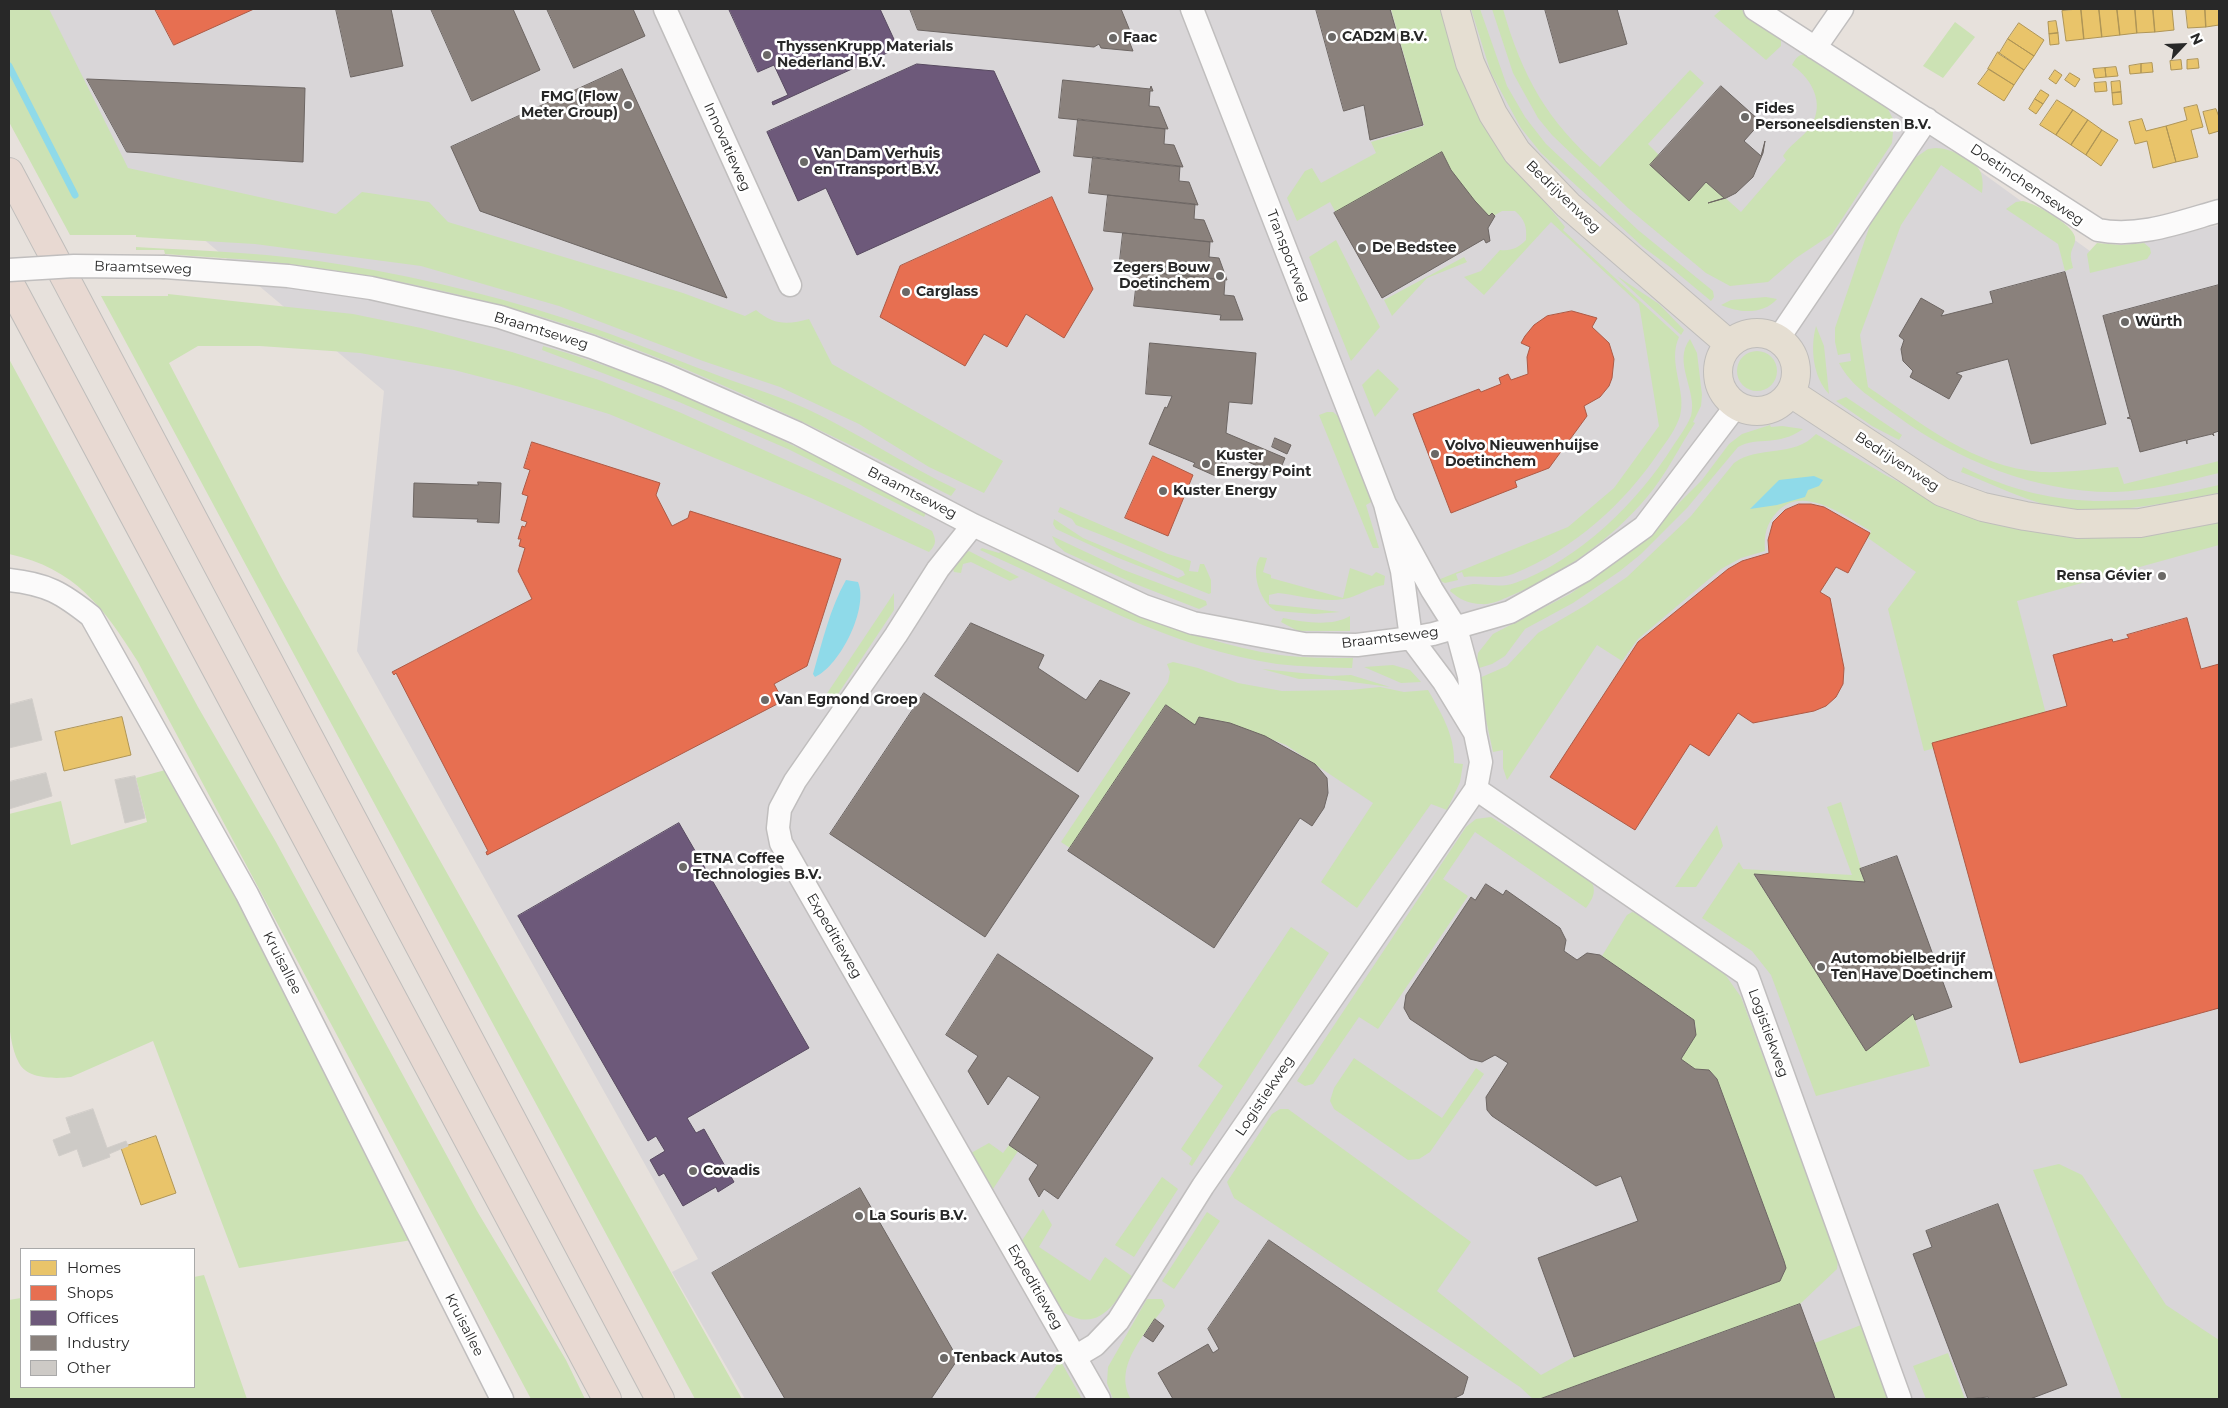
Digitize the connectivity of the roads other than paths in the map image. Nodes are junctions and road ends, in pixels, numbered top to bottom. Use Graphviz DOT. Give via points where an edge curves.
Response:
graph roads {
  1 [pos="665,9"];
  2 [pos="1192,9"];
  3 [pos="1455,9"];
  4 [pos="1755,9"];
  5 [pos="1842,9"];
  6 [pos="1816,48"];
  7 [pos="1927,120"];
  8 [pos="9,172"];
  9 [pos="2219,212"];
  10 [pos="9,270"];
  11 [pos="9,282"];
  12 [pos="790,285"];
  13 [pos="9,294"];
  14 [pos="38,336"];
  15 [pos="1778,339"];
  16 [pos="1729,344"];
  17 [pos="1791,393"];
  18 [pos="1736,406"];
  19 [pos="1385,504"];
  20 [pos="2219,508"];
  21 [pos="973,525"];
  22 [pos="9,580"];
  23 [pos="1456,628"];
  24 [pos="1411,638"];
  25 [pos="1476,734"];
  26 [pos="1476,789"];
  27 [pos="1075,1357"];
  28 [pos="502,1399"];
  29 [pos="607,1399"];
  30 [pos="660,1399"];
  31 [pos="1099,1399"];
  32 [pos="1900,1399"];
  1 -- 12 [label="street, Innovatieweg"];
  2 -- 19 [label="street, Transportweg"];
  3 -- 16 [label="main road, Bedrijvenweg" via="1470,63 1493,114 1517,152 1568,205"];
  4 -- 6 [label="street, Doetinchemseweg"];
  5 -- 6 [label="street"];
  6 -- 7 [label="street, Doetinchemseweg"];
  7 -- 9 [label="street, Doetinchemseweg" via="2098,230 2140,232"];
  7 -- 15 [label="street"];
  8 -- 30 [label="highway"];
  10 -- 21 [label="street, Braamtseweg, bridge" via="74,266 165,267 288,276 371,288 509,320 592,347 727,402 797,433"];
  11 -- 14 [label="highway"];
  13 -- 14 [label="highway"];
  14 -- 29 [label="highway"];
  15 -- 16 [label="main road" via="1752,333"];
  15 -- 17 [label="main road" via="1796,363 1796,379"];
  16 -- 18 [label="main road" via="1719,360 1718,377 1724,394"];
  17 -- 18 [label="main road" via="1766,411 1750,411"];
  17 -- 20 [label="main road, Bedrijvenweg" via="1942,492 1983,507 2077,524 2140,523"];
  18 -- 23 [label="street, Braamtseweg" via="1644,527 1583,571 1510,612"];
  19 -- 23 [label="street, Transportweg"];
  19 -- 24 [label="street, Transportweg" via="1402,570"];
  21 -- 24 [label="street, Braamtseweg" via="1144,606 1193,622 1304,644 1357,645"];
  21 -- 27 [label="street, Expeditieweg" via="938,569 795,781 780,809 778,828 781,843"];
  22 -- 28 [label="street, Kruisallee" via="32,582 64,594 91,616 246,894"];
  23 -- 24 [label="street, Braamtseweg"];
  23 -- 25 [label="street, Logistiekweg" via="1469,676"];
  24 -- 25 [label="street, Logistiekweg" via="1444,682"];
  25 -- 26 [label="street, Logistiekweg" via="1481,762"];
  26 -- 27 [label="street, Logistiekweg" via="1203,1186 1118,1321 1095,1345"];
  26 -- 32 [label="street, Logistiekweg" via="1747,975"];
  27 -- 31 [label="street"];
}
